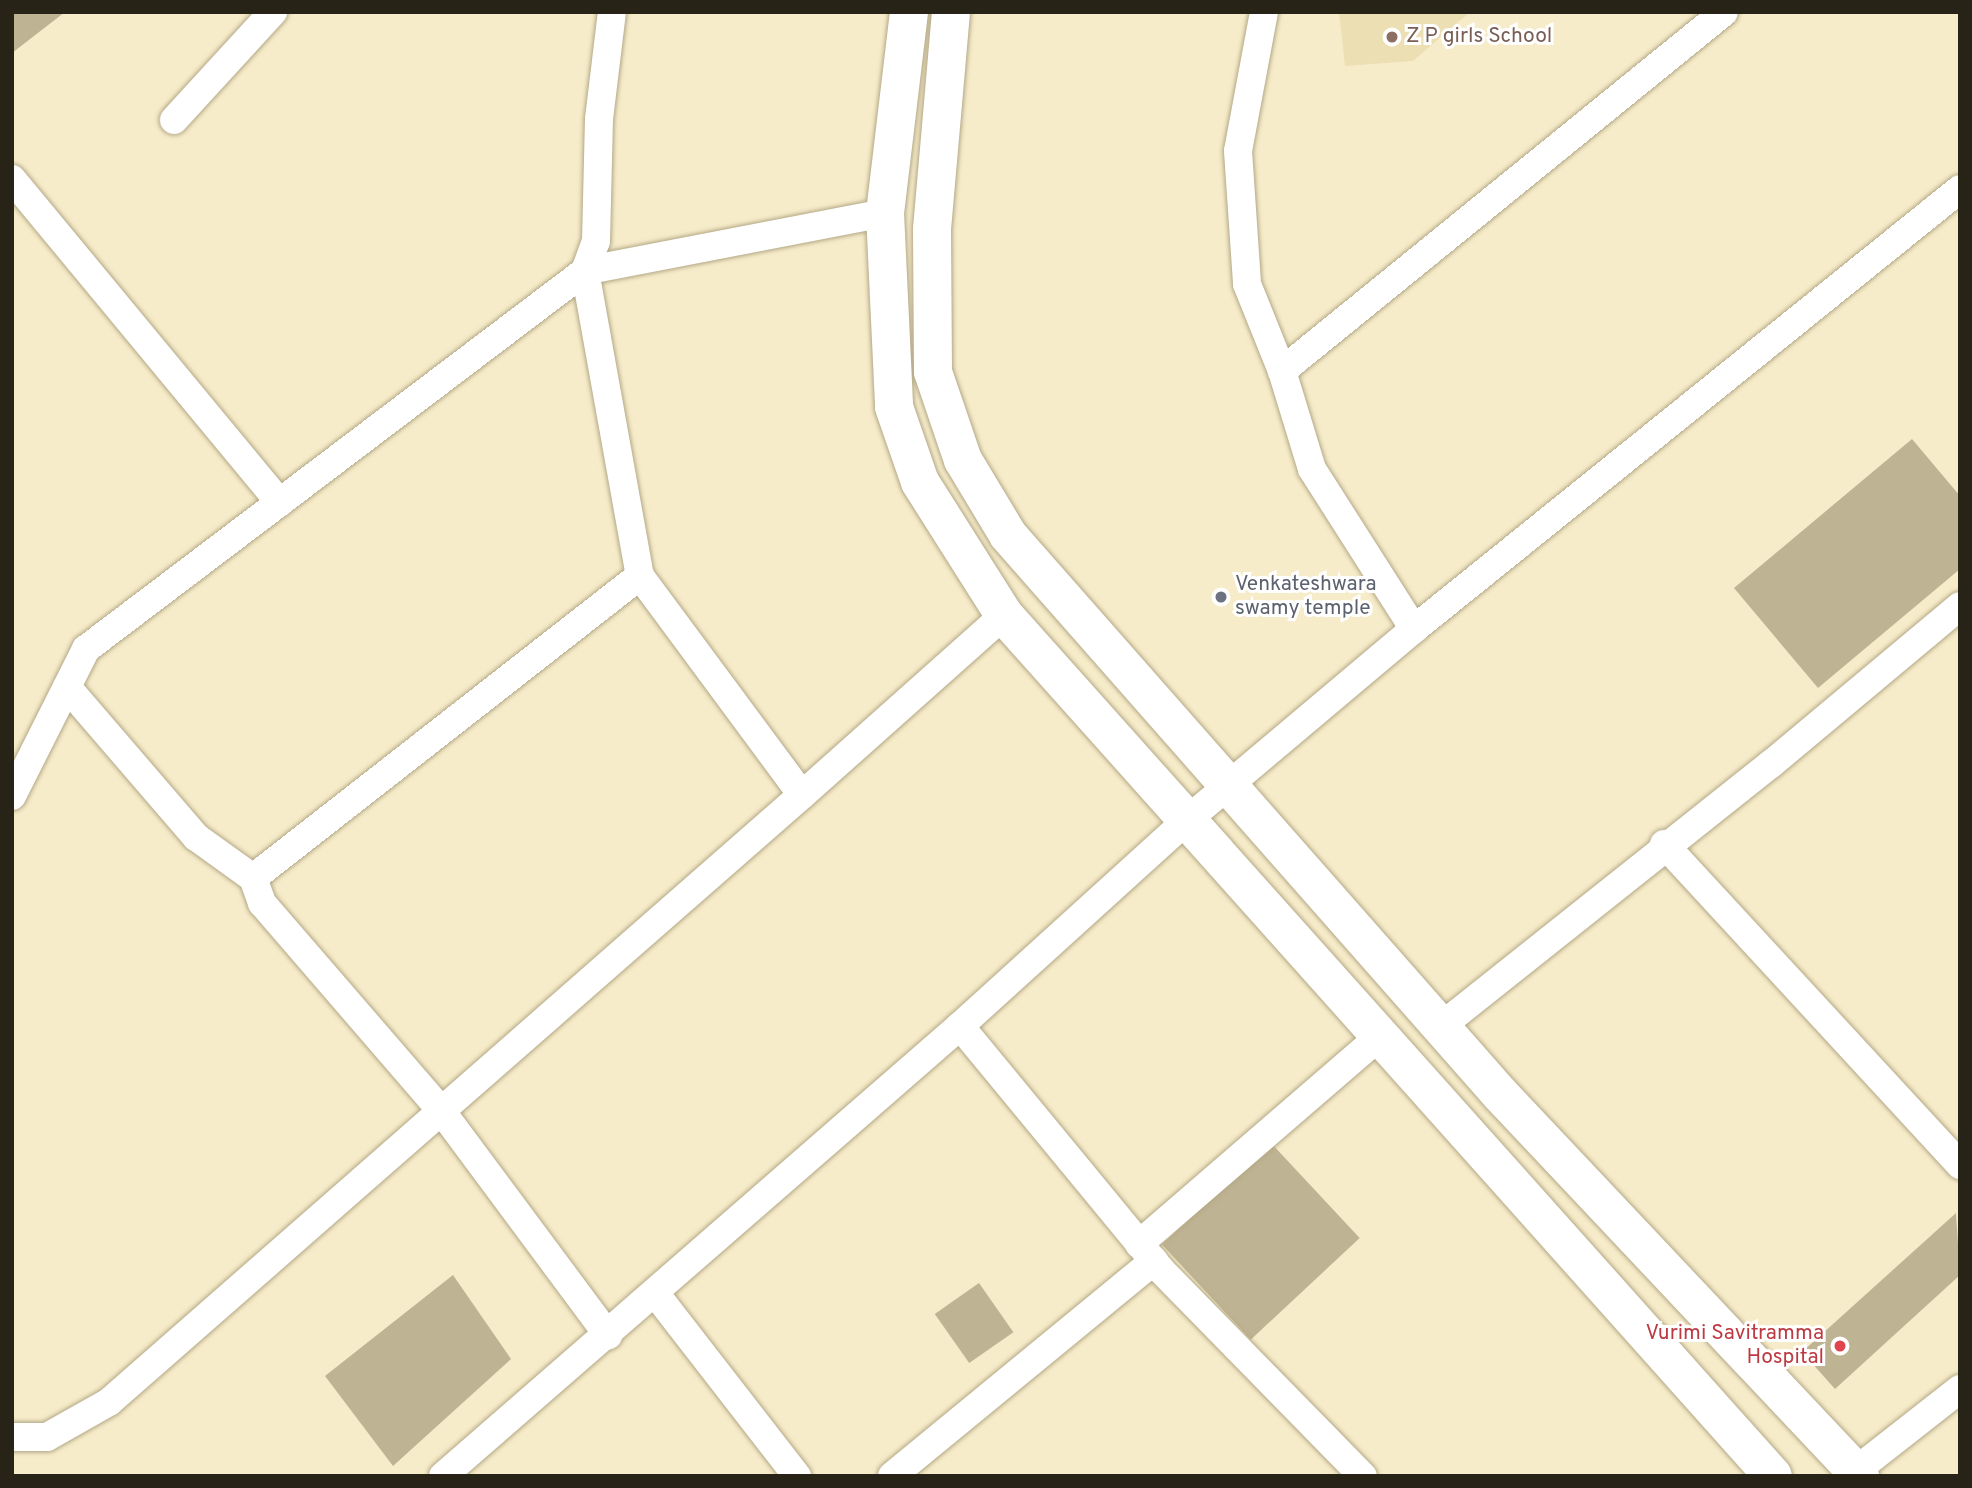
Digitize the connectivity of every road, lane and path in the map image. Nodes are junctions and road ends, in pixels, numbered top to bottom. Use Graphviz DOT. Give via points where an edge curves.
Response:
graph roads {
  1 [pos="273,12"];
  2 [pos="612,12"];
  3 [pos="909,12"];
  4 [pos="951,12"];
  5 [pos="1264,12"];
  6 [pos="1724,12"];
  7 [pos="174,120"];
  8 [pos="12,179"];
  9 [pos="1960,189"];
  10 [pos="885,213"];
  11 [pos="585,271"];
  12 [pos="1282,371"];
  13 [pos="280,503"];
  14 [pos="640,576"];
  15 [pos="1960,606"];
  16 [pos="1004,615"];
  17 [pos="1415,629"];
  18 [pos="67,687"];
  19 [pos="1227,787"];
  20 [pos="802,795"];
  21 [pos="12,796"];
  22 [pos="1186,821"];
  23 [pos="1664,846"];
  24 [pos="253,878"];
  25 [pos="960,1026"];
  26 [pos="1440,1027"];
  27 [pos="1379,1037"];
  28 [pos="440,1112"];
  29 [pos="1960,1165"];
  30 [pos="1147,1253"];
  31 [pos="655,1293"];
  32 [pos="608,1335"];
  33 [pos="1960,1389"];
  34 [pos="12,1437"];
  35 [pos="1356,1473"];
  36 [pos="1855,1474"];
  37 [pos="443,1476"];
  38 [pos="797,1476"];
  39 [pos="892,1476"];
  40 [pos="1773,1476"];
  1 -- 7 [label="street"];
  2 -- 11 [label="street" via="599,119 596,240"];
  3 -- 10 [label="main road"];
  4 -- 19 [label="main road" via="932,229 933,372 963,460 1008,535"];
  5 -- 12 [label="street" via="1238,150 1247,284"];
  6 -- 12 [label="street"];
  8 -- 13 [label="street"];
  9 -- 17 [label="street"];
  10 -- 11 [label="street"];
  10 -- 16 [label="main road" via="888,346 894,407 904,443 919,482"];
  11 -- 13 [label="street"];
  11 -- 14 [label="street"];
  12 -- 17 [label="street" via="1312,469"];
  13 -- 18 [label="street" via="86,649"];
  14 -- 20 [label="street"];
  14 -- 24 [label="street"];
  15 -- 23 [label="street"];
  16 -- 20 [label="street"];
  16 -- 22 [label="main road"];
  17 -- 19 [label="street"];
  18 -- 21 [label="street"];
  18 -- 24 [label="street" via="196,837"];
  19 -- 22 [label="street"];
  19 -- 26 [label="main road"];
  20 -- 28 [label="street"];
  22 -- 25 [label="street"];
  22 -- 27 [label="main road"];
  23 -- 26 [label="street"];
  23 -- 29 [label="street"];
  24 -- 28 [label="street" via="262,903"];
  25 -- 30 [label="street"];
  25 -- 31 [label="street"];
  26 -- 36 [label="main road"];
  27 -- 30 [label="street"];
  27 -- 40 [label="main road"];
  28 -- 32 [label="street"];
  28 -- 34 [label="street" via="109,1402 47,1437"];
  30 -- 35 [label="street"];
  30 -- 39 [label="street"];
  31 -- 32 [label="street"];
  31 -- 38 [label="street"];
  32 -- 37 [label="street"];
  33 -- 36 [label="street"];
}
